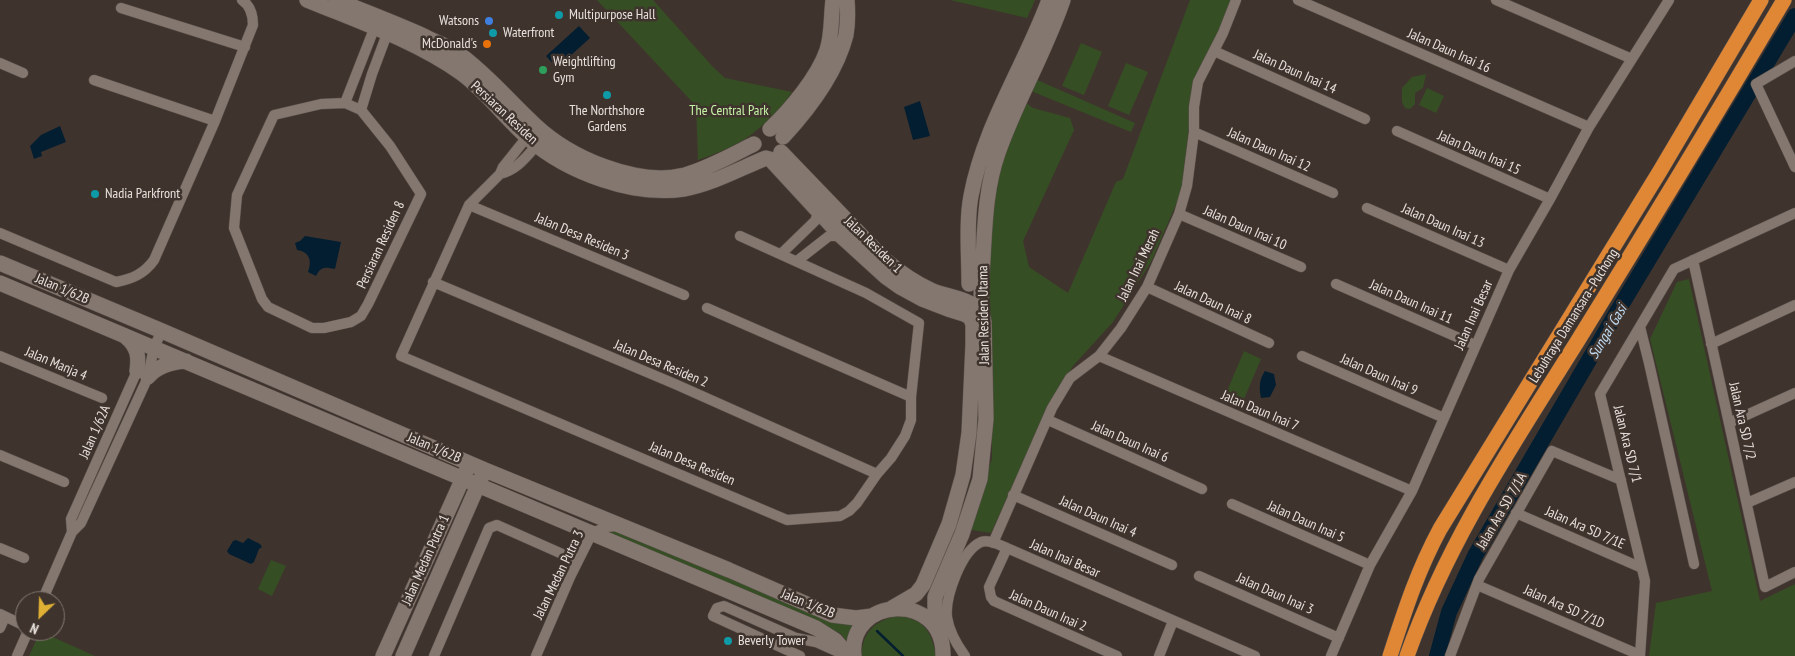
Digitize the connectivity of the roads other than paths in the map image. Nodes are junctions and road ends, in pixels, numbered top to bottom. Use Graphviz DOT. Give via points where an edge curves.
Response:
graph roads {
  1 [pos="242,0"];
  2 [pos="307,0"];
  3 [pos="336,0"];
  4 [pos="833,0"];
  5 [pos="847,0"];
  6 [pos="1050,0"];
  7 [pos="1063,0"];
  8 [pos="1236,0"];
  9 [pos="1298,0"];
  10 [pos="1496,0"];
  11 [pos="1669,0"];
  12 [pos="1761,0"];
  13 [pos="1784,0"];
  14 [pos="121,8"];
  15 [pos="381,31"];
  16 [pos="245,47"];
  17 [pos="1214,51"];
  18 [pos="1632,59"];
  19 [pos="1795,61"];
  20 [pos="0,63"];
  21 [pos="357,69"];
  22 [pos="23,72"];
  23 [pos="372,74"];
  24 [pos="94,80"];
  25 [pos="345,103"];
  26 [pos="361,110"];
  27 [pos="1365,119"];
  28 [pos="215,121"];
  29 [pos="1589,127"];
  30 [pos="770,129"];
  31 [pos="1397,131"];
  32 [pos="1194,132"];
  33 [pos="532,141"];
  34 [pos="754,144"];
  35 [pos="775,152"];
  36 [pos="1795,168"];
  37 [pos="1333,193"];
  38 [pos="1550,199"];
  39 [pos="470,204"];
  40 [pos="816,207"];
  41 [pos="1366,208"];
  42 [pos="1179,214"];
  43 [pos="1795,214"];
  44 [pos="0,232"];
  45 [pos="740,236"];
  46 [pos="842,236"];
  47 [pos="781,254"];
  48 [pos="796,260"];
  49 [pos="1693,260"];
  50 [pos="0,264"];
  51 [pos="1301,267"];
  52 [pos="1509,270"];
  53 [pos="433,282"];
  54 [pos="0,283"];
  55 [pos="975,284"];
  56 [pos="1336,284"];
  57 [pos="1147,287"];
  58 [pos="684,295"];
  59 [pos="947,303"];
  60 [pos="1795,305"];
  61 [pos="707,308"];
  62 [pos="976,315"];
  63 [pos="1640,327"];
  64 [pos="162,330"];
  65 [pos="123,334"];
  66 [pos="1269,343"];
  67 [pos="973,344"];
  68 [pos="1711,344"];
  69 [pos="1475,345"];
  70 [pos="154,347"];
  71 [pos="0,356"];
  72 [pos="1098,356"];
  73 [pos="1302,356"];
  74 [pos="186,361"];
  75 [pos="142,374"];
  76 [pos="1795,393"];
  77 [pos="911,397"];
  78 [pos="102,398"];
  79 [pos="1444,418"];
  80 [pos="1048,420"];
  81 [pos="1729,423"];
  82 [pos="0,455"];
  83 [pos="469,463"];
  84 [pos="485,470"];
  85 [pos="877,474"];
  86 [pos="463,477"];
  87 [pos="1621,480"];
  88 [pos="64,482"];
  89 [pos="1795,482"];
  90 [pos="479,484"];
  91 [pos="1202,489"];
  92 [pos="1412,491"];
  93 [pos="1013,495"];
  94 [pos="1746,503"];
  95 [pos="1232,504"];
  96 [pos="1516,514"];
  97 [pos="622,526"];
  98 [pos="592,533"];
  99 [pos="993,542"];
  100 [pos="0,548"];
  101 [pos="1006,548"];
  102 [pos="24,558"];
  103 [pos="578,561"];
  104 [pos="1694,564"];
  105 [pos="1172,565"];
  106 [pos="1370,565"];
  107 [pos="1642,568"];
  108 [pos="1795,572"];
  109 [pos="1199,576"];
  110 [pos="1477,584"];
  111 [pos="46,591"];
  112 [pos="892,608"];
  113 [pos="3,616"];
  114 [pos="872,616"];
  115 [pos="15,621"];
  116 [pos="1174,621"];
  117 [pos="0,628"];
  118 [pos="1339,638"];
  119 [pos="24,641"];
  120 [pos="945,648"];
  121 [pos="17,656"];
  122 [pos="383,656"];
  123 [pos="403,656"];
  124 [pos="434,656"];
  125 [pos="536,656"];
  126 [pos="800,656"];
  127 [pos="847,656"];
  128 [pos="854,656"];
  129 [pos="965,656"];
  130 [pos="1117,656"];
  131 [pos="1158,656"];
  132 [pos="1254,656"];
  133 [pos="1331,656"];
  134 [pos="1390,656"];
  135 [pos="1407,656"];
  136 [pos="1450,656"];
  137 [pos="1640,656"];
  1 -- 16 [label="street" via="250,7 253,25"];
  2 -- 15 [label="street, Persiaran Residen"];
  3 -- 34 [label="street, Persiaran Residen" via="453,50 487,76 547,135 598,164 637,175 672,177 697,171"];
  4 -- 30 [label="street" via="827,50 803,91"];
  5 -- 35 [label="street, Persiaran Residen" via="846,34 839,54 827,79"];
  6 -- 55 [label="street, Jalan Residen Utama" via="990,132 974,181 969,206"];
  7 -- 55 [label="street, Jalan Residen Utama" via="998,154 987,193"];
  8 -- 17 [label="street, Jalan Inai Merah"];
  9 -- 29 [label="street, Jalan Daun Inai 16"];
  10 -- 18 [label="street"];
  11 -- 18 [label="street, Jalan Inai Besar"];
  12 -- 134 [label="highway, Lebuhraya Damansara–Puchong" via="1440,529 1411,590"];
  13 -- 135 [label="highway, Lebuhraya Damansara–Puchong" via="1462,530 1431,592"];
  14 -- 16 [label="street"];
  15 -- 21 [label="street"];
  15 -- 23 [label="street"];
  15 -- 33 [label="street, Persiaran Residen" via="433,56 463,75"];
  16 -- 28 [label="street"];
  17 -- 27 [label="street, Jalan Daun Inai 14"];
  17 -- 32 [label="street, Jalan Inai Merah" via="1198,82"];
  18 -- 29 [label="street, Jalan Inai Besar"];
  19 -- 36 [label="street" via="1756,84"];
  20 -- 22 [label="street"];
  21 -- 23 [label="street"];
  21 -- 25 [label="street"];
  23 -- 26 [label="street"];
  24 -- 28 [label="street"];
  25 -- 26 [label="street, Persiaran Residen 8"];
  25 -- 26 [label="street, Persiaran Residen 8" via="321,104 274,115 237,195 234,228 262,299 268,307 312,328 345,324 361,316 421,194 390,146"];
  28 -- 44 [label="street" via="154,260 130,279 116,282"];
  29 -- 38 [label="street, Jalan Inai Besar"];
  30 -- 34 [label="street" via="757,134"];
  30 -- 35 [label="street" via="777,131"];
  31 -- 38 [label="street, Jalan Daun Inai 15"];
  32 -- 37 [label="street, Jalan Daun Inai 12"];
  32 -- 42 [label="street, Jalan Inai Merah" via="1191,168"];
  33 -- 35 [label="street, Persiaran Residen" via="560,160 614,183 658,191 699,185"];
  33 -- 39 [label="street, Jalan Desa Residen" via="519,164 500,174"];
  34 -- 35 [label="street" via="757,153"];
  35 -- 40 [label="street, Jalan Residen 1"];
  35 -- 59 [label="street, Jalan Residen 1" via="884,259"];
  38 -- 52 [label="street, Jalan Inai Besar"];
  39 -- 53 [label="street, Jalan Desa Residen"];
  39 -- 58 [label="street, Jalan Desa Residen 3"];
  40 -- 46 [label="street, Jalan Residen 1"];
  40 -- 47 [label="street" via="815,221"];
  41 -- 52 [label="street, Jalan Daun Inai 13"];
  42 -- 51 [label="street, Jalan Daun Inai 10"];
  42 -- 57 [label="street, Jalan Inai Merah"];
  43 -- 49 [label="street, Jalan Ara SD 7/1"];
  45 -- 47 [label="street, Jalan Desa Residen"];
  46 -- 48 [label="street" via="829,236"];
  46 -- 59 [label="street, Jalan Residen 1" via="900,287"];
  47 -- 48 [label="street, Jalan Desa Residen"];
  48 -- 77 [label="street, Jalan Desa Residen" via="866,293 919,323"];
  49 -- 63 [label="street, Jalan Ara SD 7/1" via="1674,269"];
  49 -- 68 [label="street, Jalan Ara SD 7/2"];
  50 -- 64 [label="street, Jalan 1/62B"];
  52 -- 69 [label="street, Jalan Inai Besar"];
  53 -- 85 [label="street, Jalan Desa Residen 2"];
  53 -- 85 [label="street, Jalan Desa Residen" via="401,356 788,520 840,516 857,503"];
  54 -- 65 [label="street, Jalan 1/62B"];
  55 -- 59 [label="street" via="954,288"];
  55 -- 62 [label="street, Jalan Residen Utama"];
  56 -- 69 [label="street, Jalan Daun Inai 11"];
  57 -- 66 [label="street, Jalan Daun Inai 8"];
  57 -- 72 [label="street, Jalan Inai Merah"];
  59 -- 62 [label="street, Jalan Residen 1" via="973,304"];
  59 -- 67 [label="street"];
  60 -- 68 [label="street"];
  61 -- 77 [label="street"];
  62 -- 67 [label="street, Jalan Residen Utama"];
  62 -- 120 [label="street, Jalan Residen Utama" via="984,322 986,419 980,479 962,534 935,597 934,610"];
  63 -- 87 [label="street, Jalan Ara SD 7/1" via="1600,394"];
  63 -- 104 [label="street"];
  64 -- 70 [label="street, Jalan 1/62A"];
  64 -- 83 [label="street, Jalan 1/62B"];
  65 -- 70 [label="street, Jalan 1/62B"];
  65 -- 75 [label="street" via="137,350"];
  67 -- 112 [label="street, Jalan Residen Utama" via="969,433 963,475 951,517 920,590"];
  68 -- 81 [label="street, Jalan Ara SD 7/2"];
  69 -- 79 [label="street, Jalan Inai Besar"];
  70 -- 74 [label="street, Jalan 1/62B"];
  70 -- 75 [label="street, Jalan 1/62A"];
  71 -- 78 [label="street, Jalan Manja 4"];
  72 -- 80 [label="street, Jalan Inai Merah" via="1070,378"];
  72 -- 92 [label="street, Jalan Daun Inai 7"];
  73 -- 79 [label="street, Jalan Daun Inai 9"];
  74 -- 75 [label="street"];
  74 -- 86 [label="street, Jalan 1/62B"];
  75 -- 111 [label="street, Jalan 1/62A" via="81,523 72,532"];
  76 -- 81 [label="street"];
  77 -- 85 [label="street, Jalan Desa Residen" via="911,420 905,436"];
  79 -- 92 [label="street, Jalan Inai Besar"];
  80 -- 91 [label="street, Jalan Daun Inai 6"];
  80 -- 93 [label="street, Jalan Inai Merah"];
  81 -- 94 [label="street, Jalan Ara SD 7/2"];
  82 -- 88 [label="street"];
  83 -- 84 [label="street, Jalan 1/62B"];
  83 -- 86 [label="street, Jalan Medan Putra 1"];
  84 -- 90 [label="street, Jalan Medan Putra 1"];
  84 -- 97 [label="street, Jalan 1/62B"];
  86 -- 90 [label="street, Jalan 1/62B"];
  86 -- 122 [label="street, Jalan Medan Putra 1"];
  87 -- 96 [label="street, Jalan Ara SD 7/1A" via="1552,451"];
  87 -- 107 [label="street, Jalan Ara SD 7/1"];
  89 -- 94 [label="street"];
  90 -- 98 [label="street, Jalan 1/62B"];
  90 -- 123 [label="street, Jalan Medan Putra 1"];
  92 -- 106 [label="street, Jalan Inai Besar"];
  93 -- 99 [label="street, Jalan Inai Merah"];
  93 -- 105 [label="street, Jalan Daun Inai 4"];
  94 -- 108 [label="street, Jalan Ara SD 7/2" via="1765,587"];
  95 -- 106 [label="street, Jalan Daun Inai 5"];
  96 -- 107 [label="street, Jalan Ara SD 7/1E"];
  96 -- 110 [label="street, Jalan Ara SD 7/1A"];
  97 -- 98 [label="street, Jalan Medan Putra 3" via="606,527"];
  97 -- 114 [label="street, Jalan 1/62B" via="832,615"];
  98 -- 103 [label="street, Jalan Medan Putra 3"];
  98 -- 127 [label="street, Jalan 1/62B" via="822,631 835,640"];
  99 -- 101 [label="street, Jalan Inai Besar"];
  99 -- 129 [label="street" via="981,542 967,555 948,598 947,620"];
  100 -- 102 [label="street"];
  101 -- 116 [label="street, Jalan Inai Besar"];
  101 -- 130 [label="street, Jalan Daun Inai 2" via="989,587 994,601"];
  103 -- 124 [label="street" via="497,525 489,528"];
  103 -- 125 [label="street, Jalan Medan Putra 3"];
  106 -- 118 [label="street, Jalan Inai Besar"];
  107 -- 137 [label="street, Jalan Ara SD 7/1" via="1645,580"];
  109 -- 118 [label="street, Jalan Daun Inai 3"];
  110 -- 136 [label="street, Jalan Ara SD 7/1A"];
  110 -- 137 [label="street, Jalan Ara SD 7/1D"];
  112 -- 114 [label="street, Jalan Residen Utama"];
  112 -- 120 [label="street" via="921,614 935,626"];
  113 -- 115 [label="street"];
  113 -- 117 [label="street"];
  114 -- 128 [label="street" via="856,638"];
  116 -- 131 [label="street"];
  116 -- 132 [label="street, Jalan Inai Besar"];
  118 -- 133 [label="street, Jalan Inai Besar"];
  119 -- 121 [label="street"];
  126 -- 127 [label="street" via="713,616 717,608 724,606 796,638 825,645"];
}
